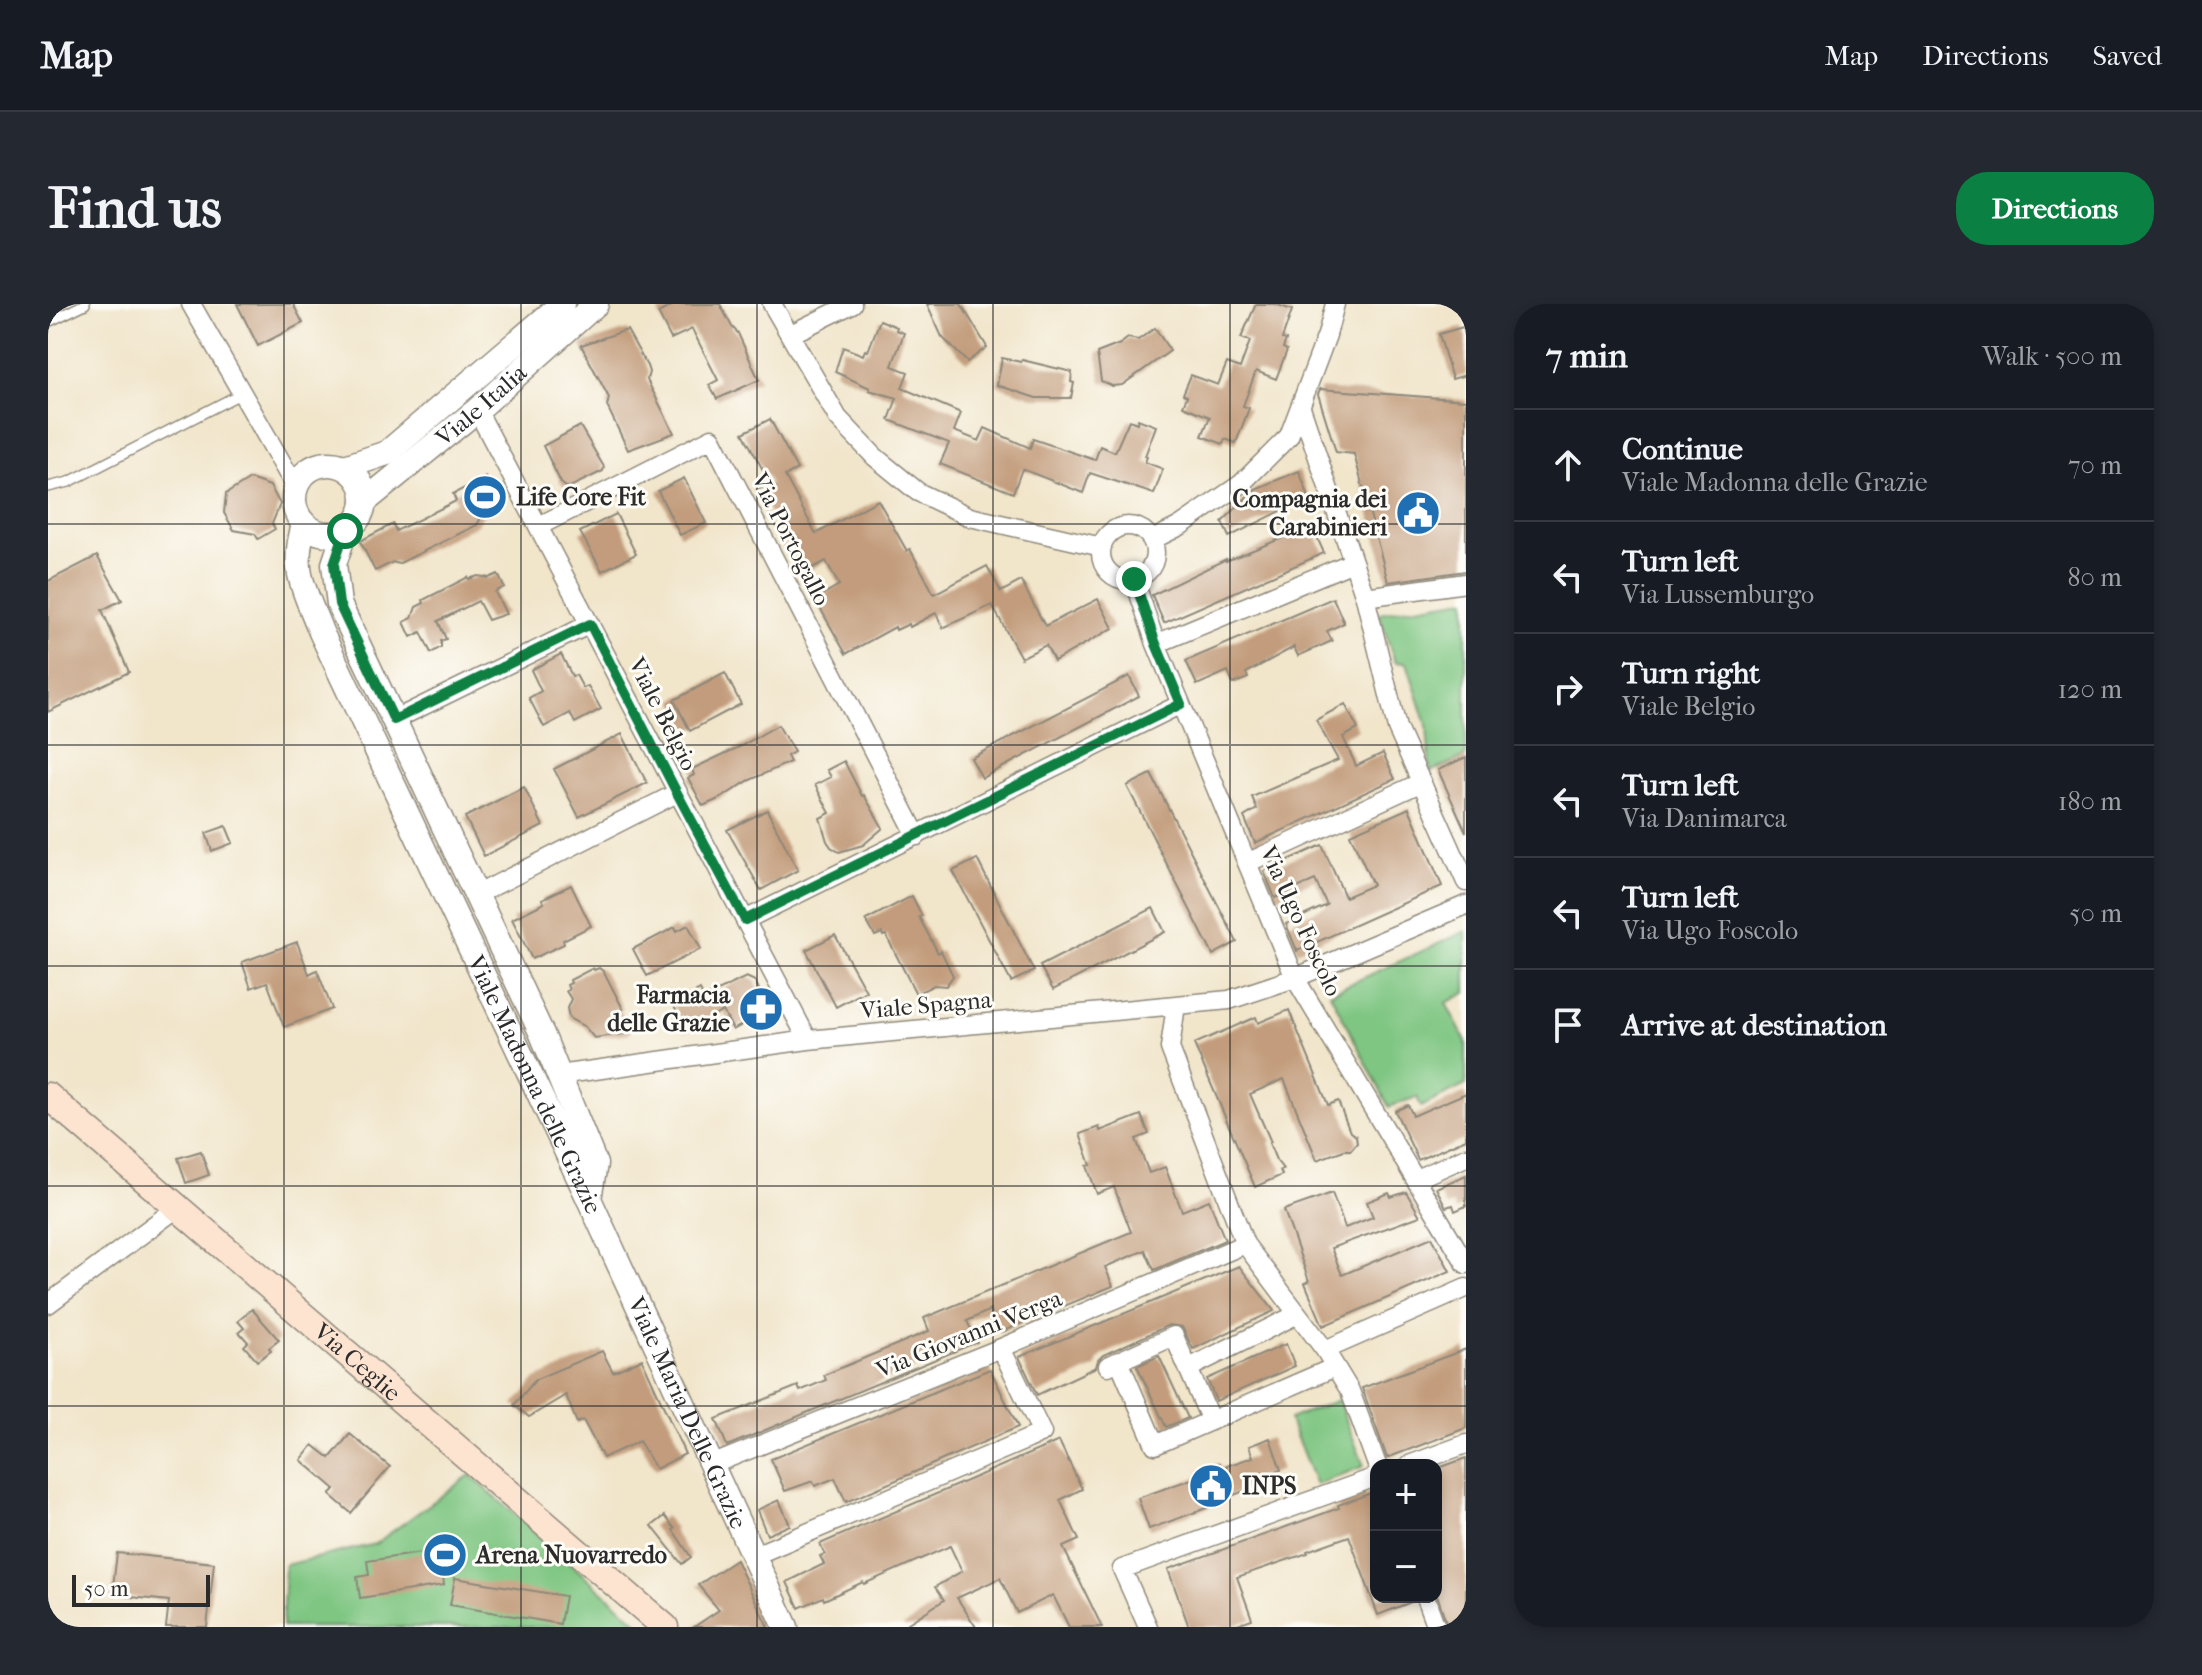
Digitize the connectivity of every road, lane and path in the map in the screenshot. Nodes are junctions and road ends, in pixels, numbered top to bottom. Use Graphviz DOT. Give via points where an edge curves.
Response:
graph roads {
  1 [pos="85,304"];
  2 [pos="191,304"];
  3 [pos="562,304"];
  4 [pos="596,304"];
  5 [pos="772,304"];
  6 [pos="852,304"];
  7 [pos="1335,304"];
  8 [pos="48,322"];
  9 [pos="791,334"];
  10 [pos="242,393"];
  11 [pos="1301,407"];
  12 [pos="477,410"];
  13 [pos="345,467"];
  14 [pos="295,486"];
  15 [pos="48,487"];
  16 [pos="364,502"];
  17 [pos="304,525"];
  18 [pos="539,526"];
  19 [pos="345,531"];
  20 [pos="1152,540"];
  21 [pos="1102,547"];
  22 [pos="1353,562"];
  23 [pos="1134,579"];
  24 [pos="1466,583"];
  25 [pos="1365,597"];
  26 [pos="590,624"];
  27 [pos="1156,644"];
  28 [pos="1181,704"];
  29 [pos="394,720"];
  30 [pos="1422,782"];
  31 [pos="677,793"];
  32 [pos="917,836"];
  33 [pos="1247,863"];
  34 [pos="1466,882"];
  35 [pos="476,895"];
  36 [pos="1466,905"];
  37 [pos="745,920"];
  38 [pos="1295,978"];
  39 [pos="1176,1005"];
  40 [pos="808,1040"];
  41 [pos="559,1075"];
  42 [pos="48,1096"];
  43 [pos="1466,1157"];
  44 [pos="1416,1179"];
  45 [pos="589,1199"];
  46 [pos="177,1208"];
  47 [pos="1245,1244"];
  48 [pos="1466,1264"];
  49 [pos="1466,1288"];
  50 [pos="48,1304"];
  51 [pos="1298,1314"];
  52 [pos="1001,1348"];
  53 [pos="1325,1350"];
  54 [pos="1335,1367"];
  55 [pos="1189,1368"];
  56 [pos="1211,1421"];
  57 [pos="1466,1444"];
  58 [pos="1375,1459"];
  59 [pos="1425,1459"];
  60 [pos="711,1465"];
  61 [pos="1370,1479"];
  62 [pos="753,1556"];
  63 [pos="1427,1603"];
  64 [pos="665,1627"];
  65 [pos="786,1627"];
  66 [pos="1148,1627"];
  67 [pos="1436,1627"];
  1 -- 8 [label="lane"];
  2 -- 10 [label="street"];
  3 -- 13 [label="street, Viale Italia" via="387,453"];
  4 -- 12 [label="street, Viale Italia"];
  5 -- 9 [label="street"];
  6 -- 9 [label="street"];
  7 -- 11 [label="street"];
  9 -- 21 [label="street" via="838,418 918,492 970,517"];
  10 -- 14 [label="street"];
  10 -- 15 [label="lane" via="69,482"];
  11 -- 20 [label="street" via="1289,436 1241,484"];
  11 -- 22 [label="street"];
  12 -- 16 [label="street, Viale Italia"];
  12 -- 18 [label="street, Viale Belgio"];
  13 -- 14 [label="street" via="311,468"];
  13 -- 16 [label="street" via="363,488"];
  14 -- 17 [label="street" via="296,515"];
  16 -- 19 [label="street" via="361,514"];
  17 -- 19 [label="street" via="320,534"];
  17 -- 45 [label="street, Viale Madonna delle Grazie" via="298,571 321,632"];
  18 -- 26 [label="street, Viale Belgio"];
  18 -- 32 [label="street, Via Portogallo" via="712,438"];
  19 -- 29 [label="street, Viale Madonna delle Grazie" via="334,564 339,604"];
  20 -- 21 [label="street" via="1129,525 1115,528"];
  20 -- 23 [label="street" via="1151,568"];
  21 -- 23 [label="street" via="1103,565 1113,576"];
  22 -- 25 [label="street"];
  22 -- 27 [label="street"];
  23 -- 27 [label="street, Via Ugo Foscolo"];
  24 -- 25 [label="street"];
  25 -- 30 [label="street" via="1397,728"];
  26 -- 29 [label="street"];
  26 -- 31 [label="street, Viale Belgio"];
  27 -- 28 [label="street, Via Ugo Foscolo"];
  28 -- 32 [label="street"];
  28 -- 33 [label="street, Via Ugo Foscolo"];
  29 -- 35 [label="street, Viale Madonna delle Grazie"];
  30 -- 33 [label="street"];
  30 -- 34 [label="street"];
  31 -- 35 [label="street"];
  31 -- 37 [label="street, Viale Belgio"];
  32 -- 37 [label="street"];
  33 -- 38 [label="street, Via Ugo Foscolo"];
  35 -- 41 [label="street, Viale Madonna delle Grazie"];
  36 -- 38 [label="street, Viale Spagna"];
  37 -- 40 [label="street, Viale Belgio"];
  38 -- 39 [label="street, Viale Spagna" via="1229,1000"];
  38 -- 44 [label="street, Via Ugo Foscolo"];
  39 -- 40 [label="street, Viale Spagna"];
  39 -- 47 [label="street" via="1170,1048"];
  40 -- 41 [label="street, Viale Spagna"];
  41 -- 45 [label="street, Viale Madonna delle Grazie" via="595,1164"];
  42 -- 46 [label="main road, Via Ceglie"];
  43 -- 44 [label="street"];
  44 -- 48 [label="street, Via Ugo Foscolo"];
  45 -- 60 [label="street, Viale Maria Delle Grazie"];
  46 -- 50 [label="street"];
  46 -- 64 [label="main road, Via Ceglie"];
  47 -- 51 [label="street"];
  47 -- 52 [label="street, Via Giovanni Verga"];
  49 -- 53 [label="street"];
  51 -- 53 [label="street"];
  51 -- 55 [label="street"];
  52 -- 60 [label="street, Via Giovanni Verga"];
  52 -- 62 [label="street" via="1042,1433"];
  53 -- 54 [label="street"];
  54 -- 56 [label="street"];
  54 -- 58 [label="street" via="1350,1391"];
  55 -- 56 [label="street"];
  55 -- 56 [label="street" via="1174,1336 1113,1364 1155,1445"];
  57 -- 59 [label="street"];
  60 -- 62 [label="street, Viale Maria Delle Grazie"];
  61 -- 66 [label="street" via="1122,1569"];
  62 -- 65 [label="street, Viale Maria Delle Grazie"];
  63 -- 67 [label="street"];
}
